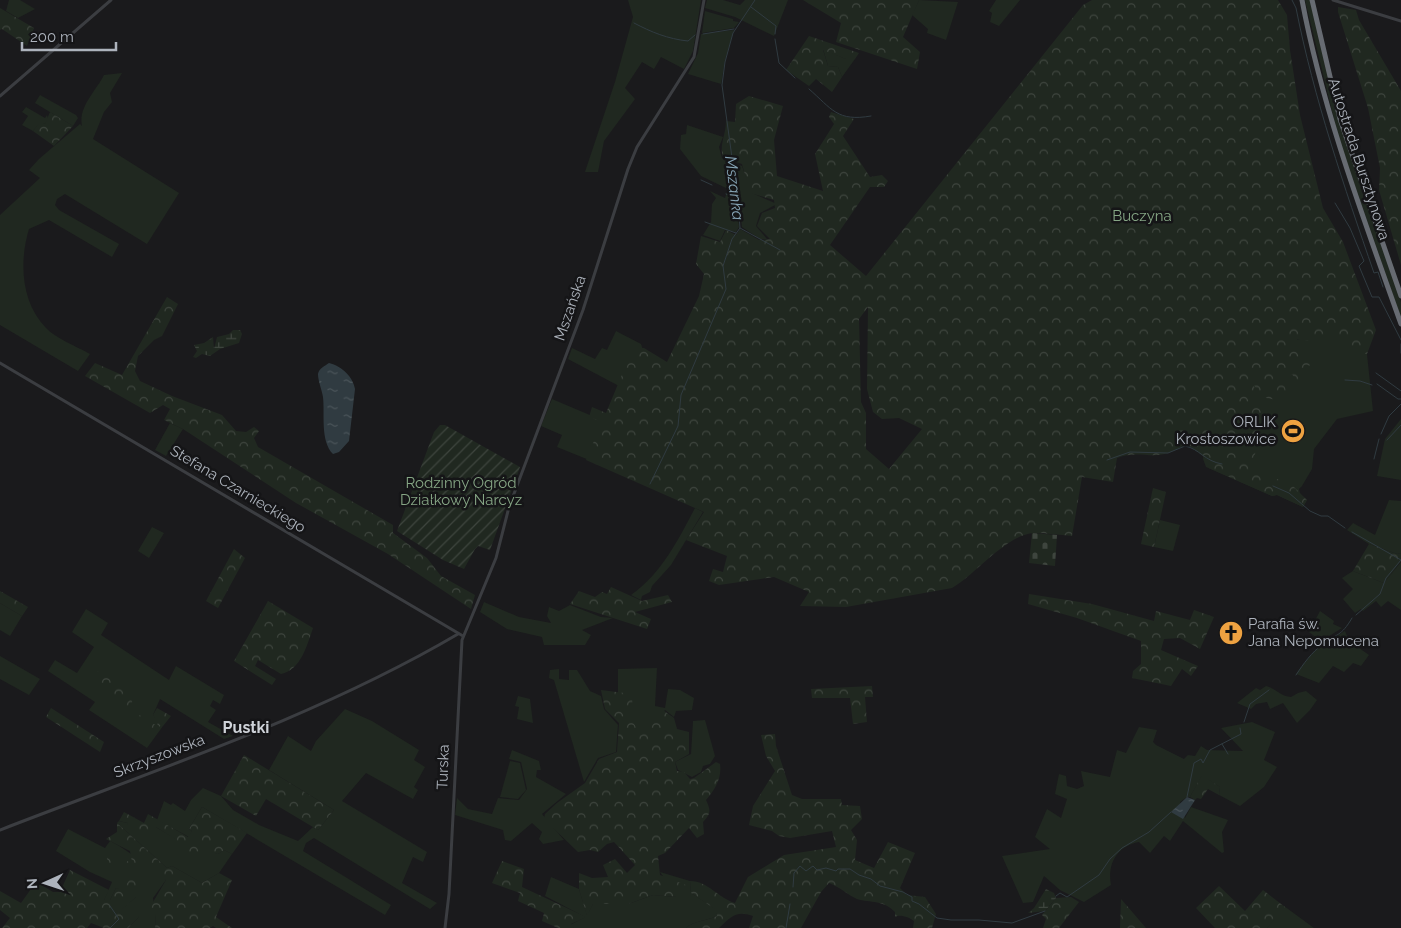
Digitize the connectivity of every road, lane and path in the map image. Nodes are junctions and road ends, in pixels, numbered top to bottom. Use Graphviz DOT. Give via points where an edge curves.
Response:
graph roads {
  1 [pos="111,0"];
  2 [pos="704,0"];
  3 [pos="1302,0"];
  4 [pos="1312,0"];
  5 [pos="1332,0"];
  6 [pos="1401,21"];
  7 [pos="0,96"];
  8 [pos="1401,296"];
  9 [pos="1401,324"];
  10 [pos="0,363"];
  11 [pos="458,634"];
  12 [pos="463,636"];
  13 [pos="0,830"];
  14 [pos="445,928"];
  1 -- 7 [label="street"];
  2 -- 12 [label="street, Mszańska" via="694,57 637,147 628,169 583,310 509,506 496,558"];
  3 -- 9 [label="highway, Autostrada Bursztynowa" via="1334,129"];
  4 -- 8 [label="highway, Autostrada Bursztynowa" via="1343,126"];
  5 -- 6 [label="street"];
  10 -- 11 [label="street, Stefana Czarnieckiego"];
  11 -- 12 [label="street, Stefana Czarnieckiego"];
  11 -- 13 [label="street, Skrzyszowska" via="383,676 320,705"];
  12 -- 14 [label="street, Turska"];
}
